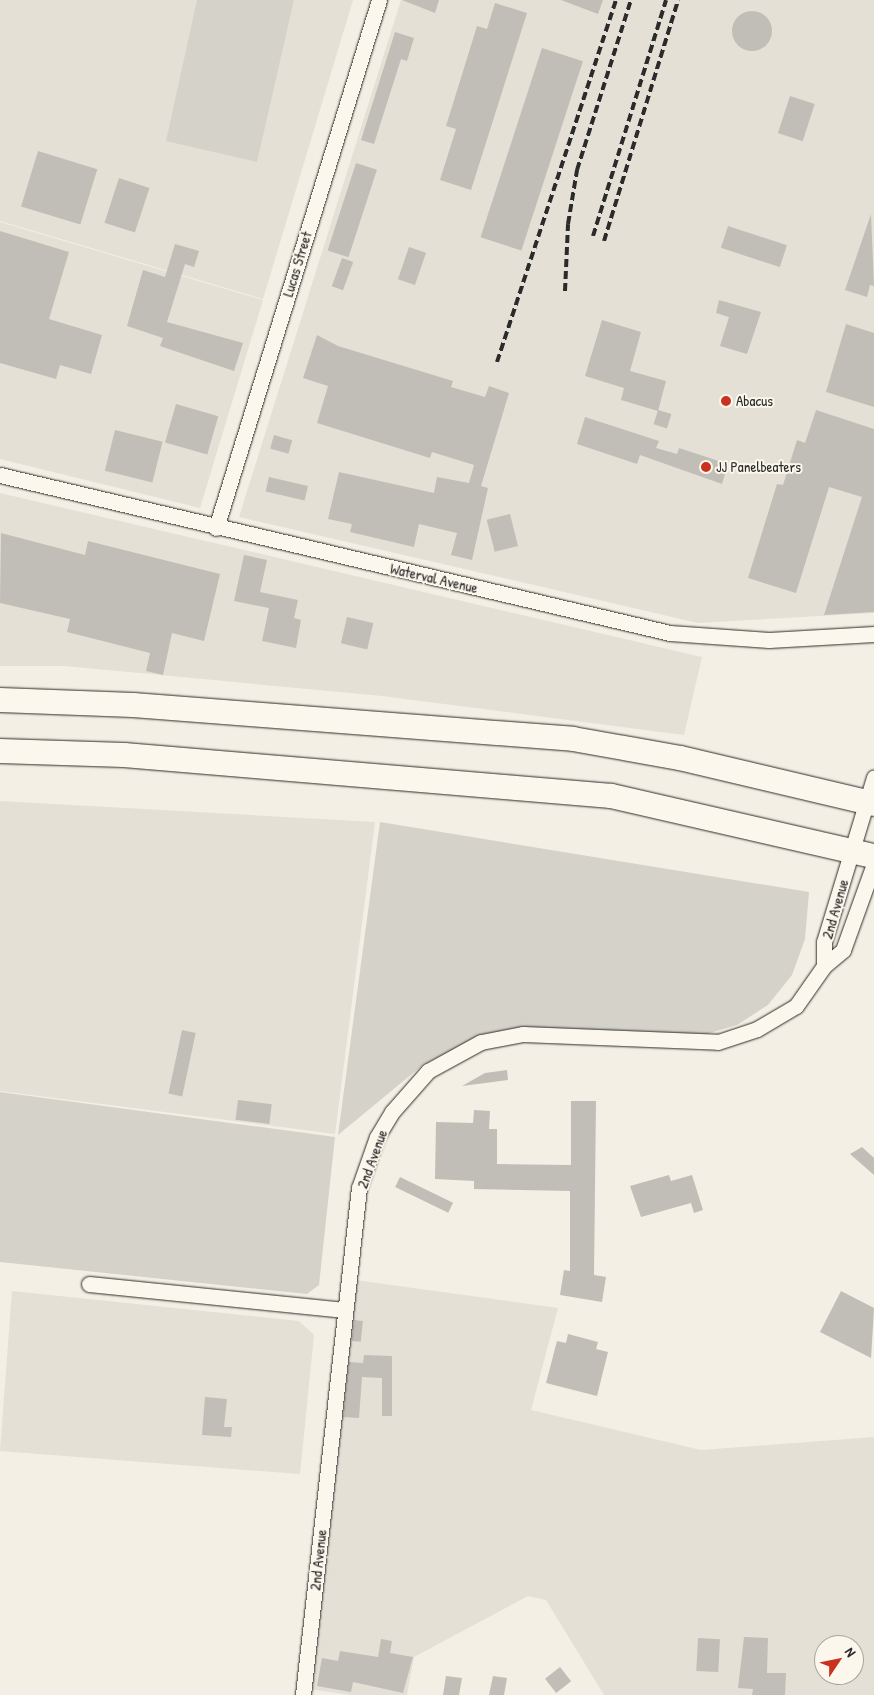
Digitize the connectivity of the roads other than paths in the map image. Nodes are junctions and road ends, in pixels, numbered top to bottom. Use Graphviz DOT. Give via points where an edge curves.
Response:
graph roads {
  1 [pos="379,0"];
  2 [pos="0,475"];
  3 [pos="216,528"];
  4 [pos="874,634"];
  5 [pos="0,700"];
  6 [pos="0,750"];
  7 [pos="874,778"];
  8 [pos="870,803"];
  9 [pos="863,855"];
  10 [pos="874,864"];
  11 [pos="824,966"];
  12 [pos="89,1284"];
  13 [pos="345,1310"];
  14 [pos="303,1695"];
  1 -- 3 [label="street, Lucas Street"];
  2 -- 3 [label="street, Waterval Avenue"];
  3 -- 4 [label="street, Waterval Avenue" via="670,633 761,640"];
  5 -- 8 [label="main road" via="142,706 573,739 680,758"];
  6 -- 9 [label="main road" via="124,755 611,796"];
  7 -- 8 [label="street, 2nd Avenue"];
  8 -- 9 [label="street, 2nd Avenue"];
  9 -- 11 [label="street, 2nd Avenue" via="824,942"];
  10 -- 11 [label="street, 2nd Avenue" via="844,950"];
  11 -- 13 [label="street, 2nd Avenue" via="796,1006 757,1029 718,1042 523,1034 480,1042 428,1071 387,1120 359,1188"];
  12 -- 13 [label="street"];
  13 -- 14 [label="street, 2nd Avenue"];
}
